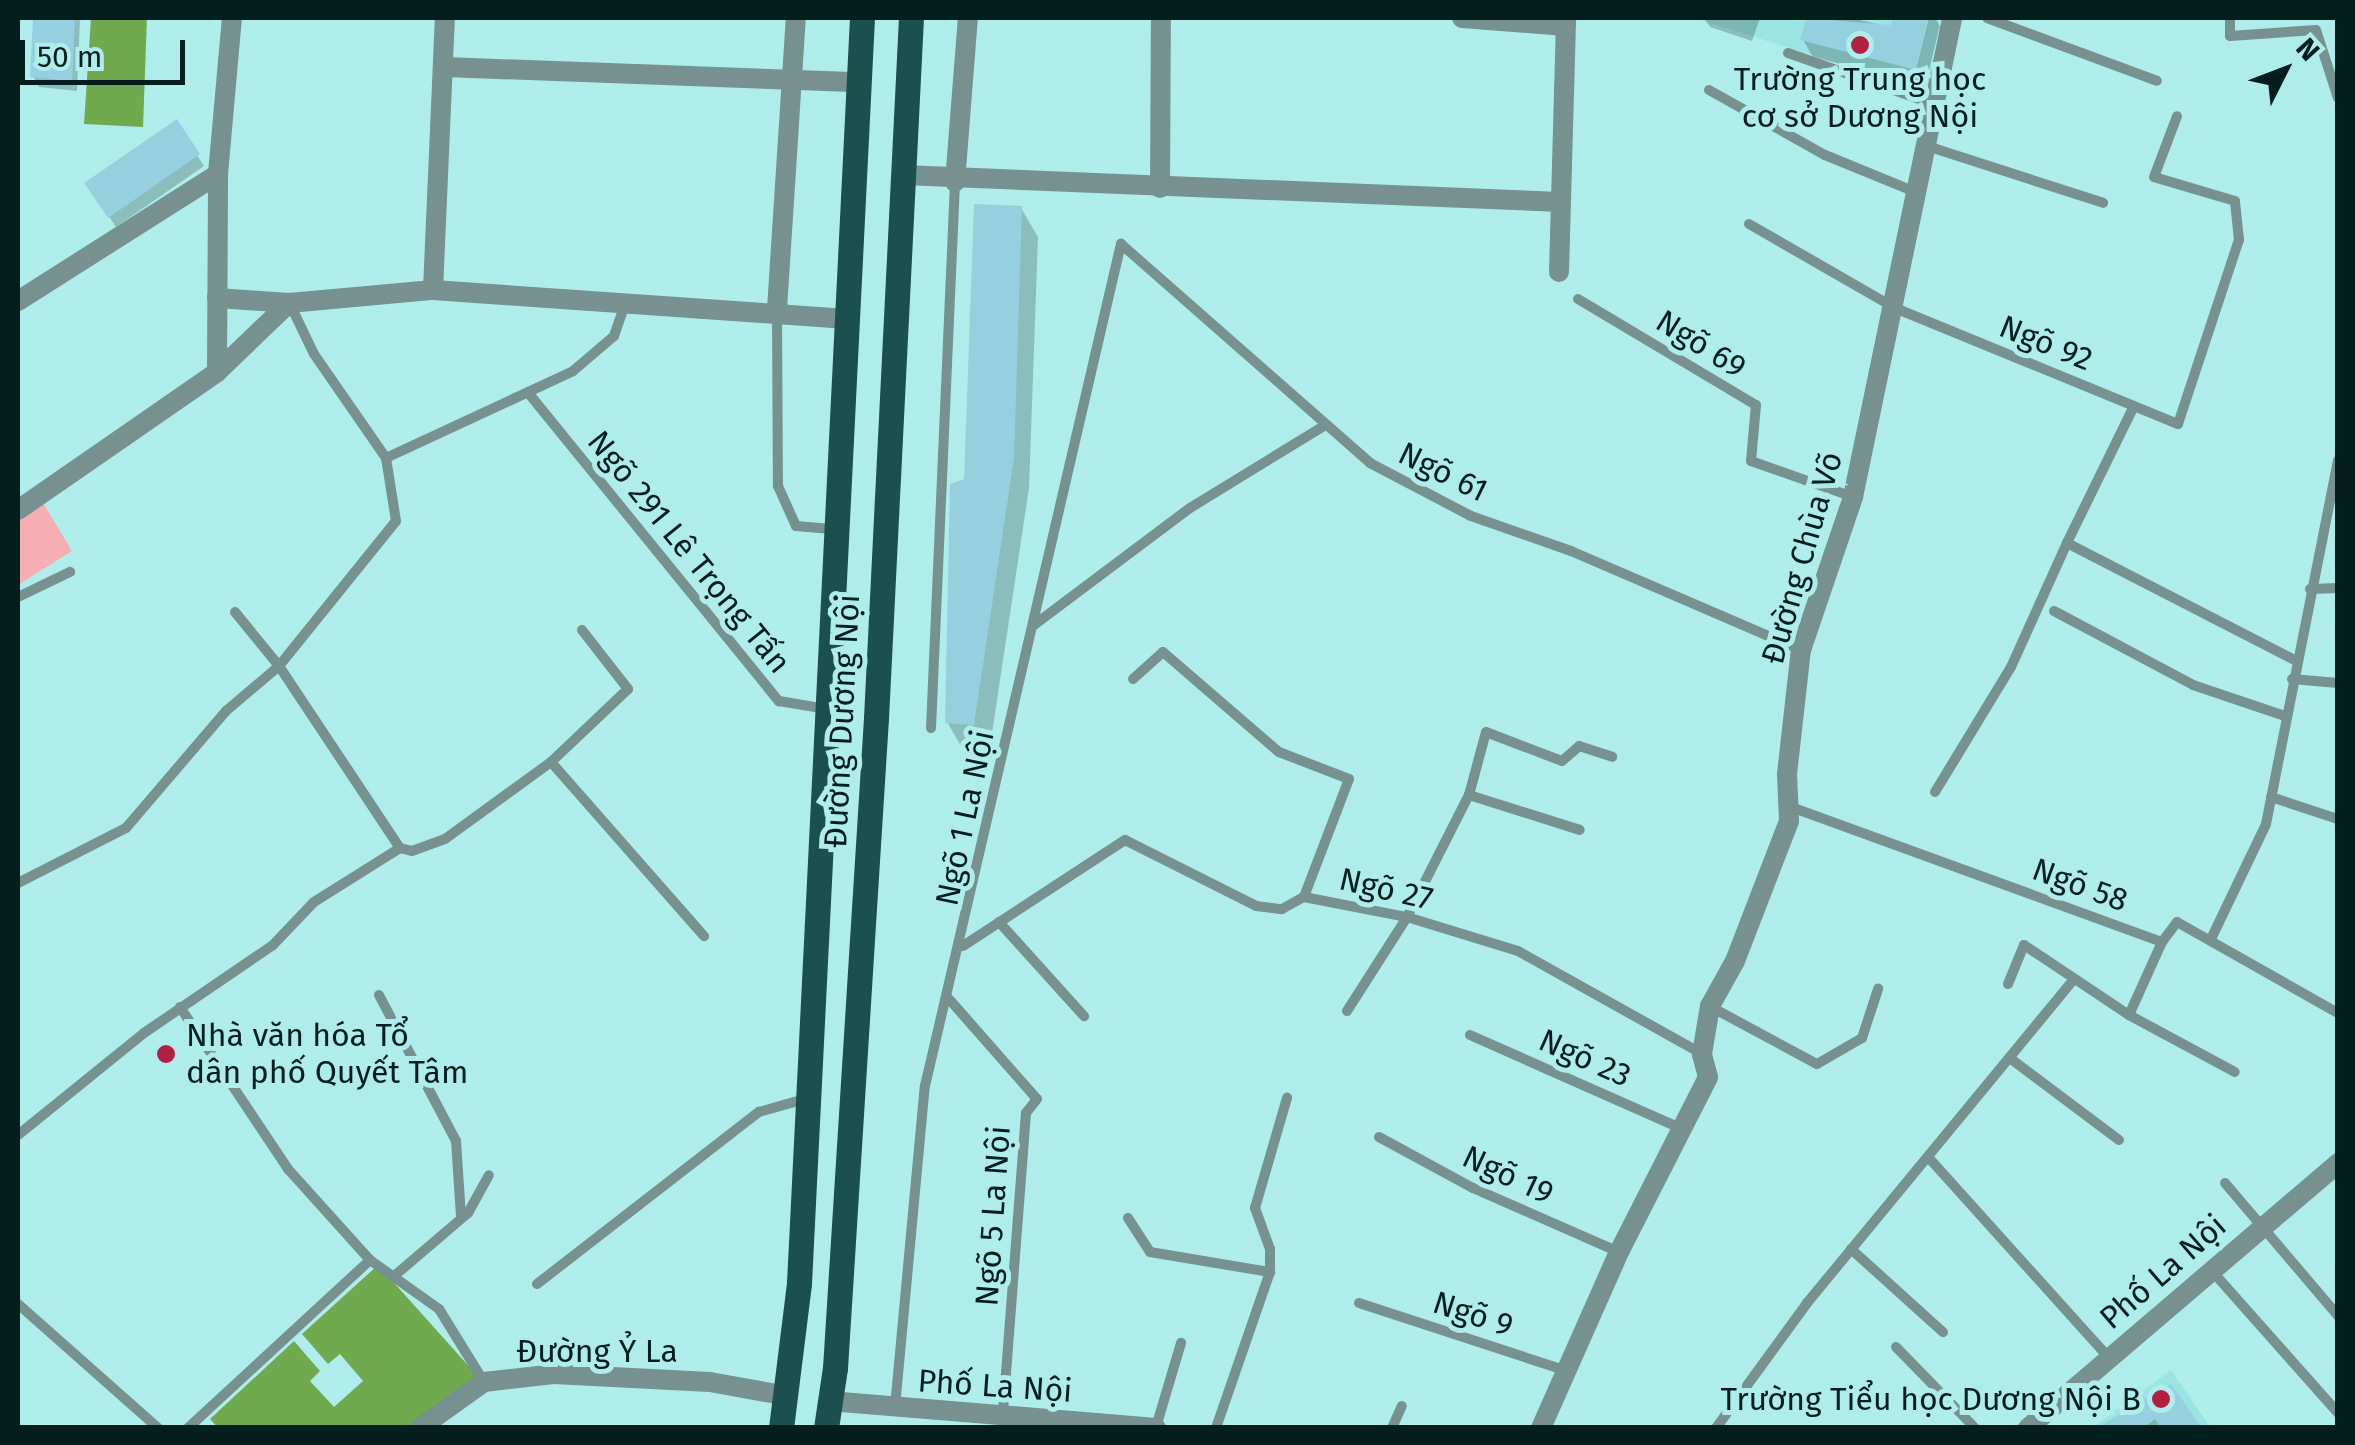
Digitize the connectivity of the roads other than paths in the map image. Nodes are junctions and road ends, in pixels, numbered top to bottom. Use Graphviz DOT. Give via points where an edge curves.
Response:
graph roads {
  1 [pos="232,18"];
  2 [pos="445,18"];
  3 [pos="796,18"];
  4 [pos="862,18"];
  5 [pos="911,18"];
  6 [pos="968,18"];
  7 [pos="1161,18"];
  8 [pos="1462,18"];
  9 [pos="1952,18"];
  10 [pos="1987,18"];
  11 [pos="2230,18"];
  12 [pos="1566,22"];
  13 [pos="1788,53"];
  14 [pos="444,67"];
  15 [pos="2334,74"];
  16 [pos="2157,81"];
  17 [pos="859,82"];
  18 [pos="794,83"];
  19 [pos="1709,90"];
  20 [pos="2338,98"];
  21 [pos="1935,104"];
  22 [pos="2176,116"];
  23 [pos="1927,146"];
  24 [pos="218,174"];
  25 [pos="903,176"];
  26 [pos="955,182"];
  27 [pos="1160,188"];
  28 [pos="1918,192"];
  29 [pos="1560,202"];
  30 [pos="2104,204"];
  31 [pos="1748,224"];
  32 [pos="1121,244"];
  33 [pos="1559,272"];
  34 [pos="433,290"];
  35 [pos="217,298"];
  36 [pos="1578,299"];
  37 [pos="18,301"];
  38 [pos="626,301"];
  39 [pos="289,304"];
  40 [pos="1895,308"];
  41 [pos="777,310"];
  42 [pos="847,318"];
  43 [pos="217,372"];
  44 [pos="530,395"];
  45 [pos="2134,406"];
  46 [pos="1324,426"];
  47 [pos="386,458"];
  48 [pos="2338,460"];
  49 [pos="1854,496"];
  50 [pos="18,510"];
  51 [pos="836,529"];
  52 [pos="2067,544"];
  53 [pos="70,572"];
  54 [pos="2338,588"];
  55 [pos="2310,589"];
  56 [pos="18,597"];
  57 [pos="235,612"];
  58 [pos="2054,612"];
  59 [pos="1033,626"];
  60 [pos="582,630"];
  61 [pos="1800,650"];
  62 [pos="2295,660"];
  63 [pos="279,666"];
  64 [pos="2292,678"];
  65 [pos="1133,680"];
  66 [pos="2338,683"];
  67 [pos="828,709"];
  68 [pos="2286,716"];
  69 [pos="931,728"];
  70 [pos="1612,757"];
  71 [pos="551,762"];
  72 [pos="1935,792"];
  73 [pos="1469,795"];
  74 [pos="2271,797"];
  75 [pos="1791,807"];
  76 [pos="2338,819"];
  77 [pos="1580,830"];
  78 [pos="400,848"];
  79 [pos="18,882"];
  80 [pos="1304,896"];
  81 [pos="1407,917"];
  82 [pos="999,922"];
  83 [pos="704,936"];
  84 [pos="2211,939"];
  85 [pos="2162,942"];
  86 [pos="962,946"];
  87 [pos="2074,978"];
  88 [pos="2008,984"];
  89 [pos="1878,990"];
  90 [pos="379,995"];
  91 [pos="949,998"];
  92 [pos="1710,1006"];
  93 [pos="180,1007"];
  94 [pos="1347,1011"];
  95 [pos="2338,1013"];
  96 [pos="1084,1016"];
  97 [pos="2128,1016"];
  98 [pos="1470,1035"];
  99 [pos="1702,1054"];
  100 [pos="2011,1058"];
  101 [pos="2235,1072"];
  102 [pos="808,1098"];
  103 [pos="1286,1098"];
  104 [pos="1680,1128"];
  105 [pos="18,1135"];
  106 [pos="1379,1137"];
  107 [pos="2119,1140"];
  108 [pos="1929,1158"];
  109 [pos="2338,1162"];
  110 [pos="490,1176"];
  111 [pos="2225,1183"];
  112 [pos="462,1217"];
  113 [pos="1128,1218"];
  114 [pos="2261,1228"];
  115 [pos="1851,1249"];
  116 [pos="1619,1252"];
  117 [pos="370,1260"];
  118 [pos="2212,1270"];
  119 [pos="1270,1272"];
  120 [pos="393,1276"];
  121 [pos="536,1284"];
  122 [pos="1360,1303"];
  123 [pos="18,1304"];
  124 [pos="2338,1316"];
  125 [pos="1943,1332"];
  126 [pos="1182,1343"];
  127 [pos="1896,1347"];
  128 [pos="2109,1358"];
  129 [pos="1571,1372"];
  130 [pos="484,1382"];
  131 [pos="788,1396"];
  132 [pos="830,1401"];
  133 [pos="1402,1406"];
  134 [pos="895,1409"];
  135 [pos="2337,1411"];
  136 [pos="1003,1413"];
  137 [pos="1096,1426"];
  138 [pos="158,1428"];
  139 [pos="188,1428"];
  140 [pos="420,1428"];
  141 [pos="782,1428"];
  142 [pos="826,1428"];
  143 [pos="1156,1428"];
  144 [pos="1216,1428"];
  145 [pos="1392,1428"];
  146 [pos="1541,1428"];
  147 [pos="1716,1428"];
  148 [pos="1974,1428"];
  149 [pos="2028,1428"];
  1 -- 24 [label="street"];
  2 -- 14 [label="street"];
  3 -- 18 [label="street"];
  4 -- 17 [label="main road, Đường Dương Nội"];
  5 -- 25 [label="main road, Đường Dương Nội"];
  6 -- 26 [label="street"];
  7 -- 27 [label="street"];
  8 -- 12 [label="street"];
  9 -- 21 [label="street, Đường Chùa Võ"];
  10 -- 16 [label="lane"];
  11 -- 15 [label="lane" via="2230,36 2316,30"];
  12 -- 29 [label="street"];
  13 -- 21 [label="lane"];
  14 -- 18 [label="street"];
  14 -- 34 [label="street"];
  15 -- 20 [label="lane"];
  17 -- 18 [label="street"];
  17 -- 42 [label="main road, Đường Dương Nội"];
  18 -- 41 [label="street"];
  19 -- 28 [label="lane" via="1825,155"];
  21 -- 23 [label="street, Đường Chùa Võ"];
  22 -- 45 [label="lane, Ngõ 92" via="2154,177 2236,202 2240,240 2178,424"];
  23 -- 28 [label="street, Đường Chùa Võ"];
  23 -- 30 [label="lane"];
  24 -- 35 [label="street"];
  24 -- 37 [label="street"];
  25 -- 26 [label="street"];
  25 -- 132 [label="main road, Đường Dương Nội" via="876,718"];
  26 -- 27 [label="street"];
  26 -- 69 [label="lane"];
  27 -- 29 [label="street"];
  28 -- 40 [label="street, Đường Chùa Võ"];
  29 -- 33 [label="street"];
  31 -- 40 [label="lane, Ngõ 92"];
  32 -- 46 [label="lane, Ngõ 61"];
  32 -- 59 [label="lane, Ngõ 1 La Nội"];
  34 -- 38 [label="street"];
  34 -- 39 [label="street"];
  35 -- 39 [label="street"];
  35 -- 43 [label="street"];
  36 -- 49 [label="lane, Ngõ 69" via="1756,405 1752,461"];
  38 -- 41 [label="street"];
  38 -- 44 [label="lane" via="614,336 573,371"];
  39 -- 43 [label="street"];
  39 -- 47 [label="lane" via="314,354"];
  40 -- 45 [label="lane, Ngõ 92"];
  40 -- 49 [label="street, Đường Chùa Võ"];
  41 -- 42 [label="street"];
  41 -- 51 [label="lane" via="778,486 796,526"];
  42 -- 51 [label="main road, Đường Dương Nội"];
  43 -- 50 [label="street"];
  44 -- 47 [label="lane"];
  44 -- 67 [label="lane, Ngõ 291 Lê Trọng Tấn" via="779,701"];
  45 -- 52 [label="lane"];
  46 -- 59 [label="lane" via="1190,508"];
  46 -- 61 [label="lane, Ngõ 61" via="1370,464 1471,516 1571,551"];
  47 -- 63 [label="lane" via="396,521"];
  48 -- 55 [label="lane"];
  49 -- 61 [label="street, Đường Chùa Võ"];
  51 -- 67 [label="main road, Đường Dương Nội"];
  52 -- 62 [label="lane"];
  52 -- 72 [label="lane" via="2011,667"];
  53 -- 56 [label="lane"];
  54 -- 55 [label="lane"];
  55 -- 62 [label="lane"];
  57 -- 63 [label="lane"];
  58 -- 68 [label="lane" via="2193,685"];
  59 -- 86 [label="lane, Ngõ 1 La Nội"];
  60 -- 71 [label="lane" via="628,690"];
  61 -- 75 [label="street, Đường Chùa Võ" via="1787,774"];
  62 -- 64 [label="lane"];
  63 -- 78 [label="lane"];
  63 -- 79 [label="lane" via="226,711 126,828"];
  64 -- 66 [label="lane"];
  64 -- 68 [label="lane"];
  65 -- 80 [label="lane, Ngõ 27" via="1163,652 1279,752 1349,779"];
  67 -- 102 [label="main road, Đường Dương Nội"];
  68 -- 74 [label="lane"];
  70 -- 73 [label="lane" via="1580,746 1562,762 1486,732"];
  71 -- 78 [label="lane" via="445,839 412,851"];
  71 -- 83 [label="lane"];
  73 -- 77 [label="lane"];
  73 -- 81 [label="lane"];
  74 -- 76 [label="lane"];
  74 -- 84 [label="lane" via="2266,824"];
  75 -- 85 [label="lane, Ngõ 58"];
  75 -- 92 [label="street, Đường Chùa Võ" via="1735,961"];
  78 -- 93 [label="lane" via="314,902 273,945"];
  80 -- 81 [label="lane, Ngõ 27"];
  80 -- 82 [label="lane" via="1282,909 1256,906 1125,840"];
  81 -- 94 [label="lane"];
  81 -- 99 [label="lane, Ngõ 27" via="1518,952"];
  82 -- 86 [label="lane"];
  82 -- 96 [label="lane"];
  84 -- 85 [label="lane" via="2177,922"];
  84 -- 95 [label="lane"];
  85 -- 97 [label="lane, Ngõ 58"];
  86 -- 91 [label="lane, Ngõ 1 La Nội"];
  87 -- 88 [label="lane" via="2024,946"];
  87 -- 97 [label="lane"];
  87 -- 100 [label="lane"];
  89 -- 92 [label="lane" via="1862,1038 1818,1064"];
  90 -- 112 [label="lane" via="456,1141"];
  91 -- 134 [label="lane, Ngõ 1 La Nội" via="925,1086"];
  91 -- 136 [label="lane, Ngõ 5 La Nội" via="1036,1099 1026,1113"];
  92 -- 99 [label="street, Đường Chùa Võ"];
  93 -- 105 [label="lane"];
  93 -- 117 [label="lane" via="288,1169"];
  97 -- 101 [label="lane"];
  98 -- 104 [label="lane, Ngõ 23"];
  99 -- 104 [label="street, Đường Chùa Võ" via="1708,1076"];
  100 -- 107 [label="lane"];
  100 -- 108 [label="lane"];
  102 -- 121 [label="lane" via="759,1112"];
  102 -- 131 [label="main road, Đường Dương Nội"];
  103 -- 119 [label="lane" via="1255,1208"];
  104 -- 116 [label="street, Đường Chùa Võ"];
  106 -- 116 [label="lane, Ngõ 19" via="1472,1188"];
  108 -- 115 [label="lane"];
  108 -- 128 [label="lane"];
  109 -- 114 [label="street, Phố La Nội"];
  110 -- 112 [label="lane"];
  111 -- 114 [label="lane"];
  112 -- 120 [label="lane"];
  113 -- 119 [label="lane" via="1150,1252"];
  114 -- 118 [label="street, Phố La Nội"];
  114 -- 124 [label="lane"];
  115 -- 125 [label="lane"];
  115 -- 147 [label="lane"];
  116 -- 129 [label="street, Đường Chùa Võ"];
  117 -- 120 [label="lane"];
  117 -- 139 [label="lane"];
  118 -- 128 [label="street, Phố La Nội"];
  118 -- 135 [label="lane"];
  119 -- 144 [label="lane"];
  120 -- 130 [label="lane" via="440,1309"];
  122 -- 129 [label="lane, Ngõ 9"];
  123 -- 138 [label="lane"];
  126 -- 143 [label="lane"];
  127 -- 148 [label="lane"];
  128 -- 149 [label="street, Phố La Nội"];
  129 -- 146 [label="street, Đường Chùa Võ"];
  130 -- 131 [label="street, Đường Ỷ La" via="554,1374 710,1382"];
  130 -- 140 [label="street, Đường Ỷ La"];
  131 -- 132 [label="main road"];
  131 -- 141 [label="main road, Đường Dương Nội"];
  132 -- 134 [label="street, Phố La Nội"];
  132 -- 142 [label="main road, Đường Dương Nội"];
  133 -- 145 [label="lane"];
  134 -- 136 [label="street, Phố La Nội"];
  136 -- 137 [label="street, Phố La Nội"];
  137 -- 143 [label="street, Phố La Nội"];
}
